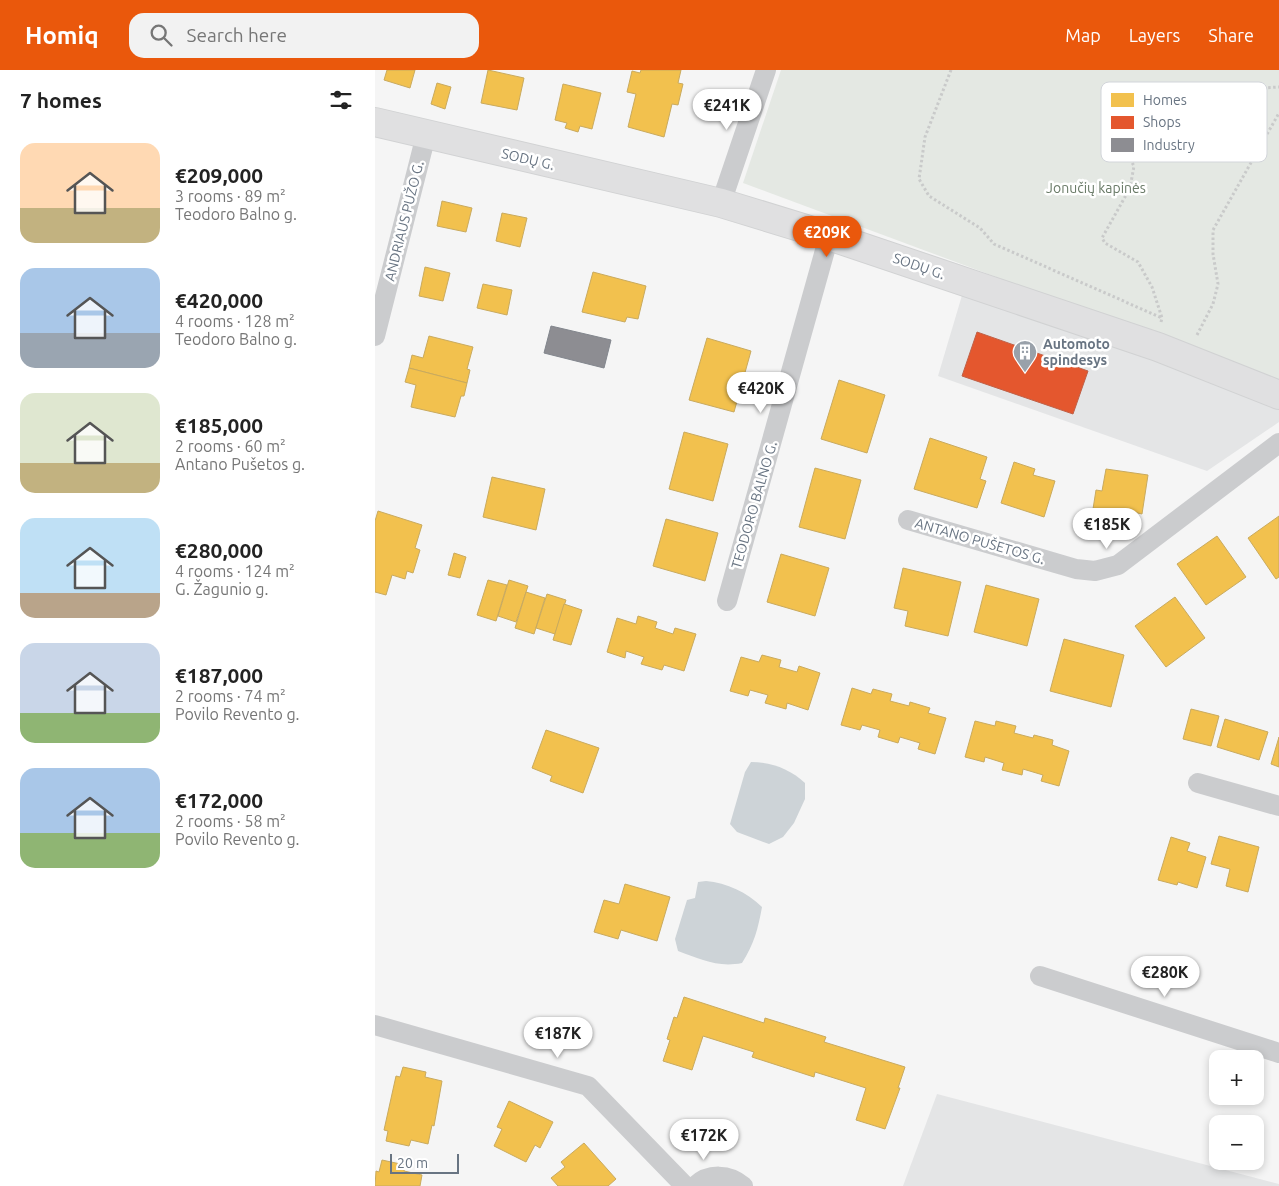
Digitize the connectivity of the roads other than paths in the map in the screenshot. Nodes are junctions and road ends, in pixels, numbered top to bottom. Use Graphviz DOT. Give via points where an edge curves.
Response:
graph roads {
  1 [pos="765,70"];
  2 [pos="375,122"];
  3 [pos="426,135"];
  4 [pos="721,203"];
  5 [pos="829,236"];
  6 [pos="375,336"];
  7 [pos="1279,395"];
  8 [pos="1279,443"];
  9 [pos="908,520"];
  10 [pos="727,601"];
  11 [pos="1198,783"];
  12 [pos="1279,806"];
  13 [pos="1040,976"];
  14 [pos="375,1025"];
  15 [pos="1279,1053"];
  16 [pos="685,1186"];
  17 [pos="695,1186"];
  18 [pos="743,1186"];
  1 -- 4 [label="street"];
  2 -- 3 [label="main road, SODŲ G."];
  3 -- 4 [label="main road, SODŲ G."];
  3 -- 6 [label="street, ANDRIAUS PUŽO G."];
  4 -- 5 [label="main road, SODŲ G."];
  5 -- 7 [label="main road, SODŲ G." via="1158,347"];
  5 -- 10 [label="street, TEODORO BALNO G."];
  8 -- 9 [label="street, ANTANO PUŠETOS G." via="1118,565 1095,571 1076,569"];
  11 -- 12 [label="street"];
  13 -- 15 [label="street"];
  14 -- 16 [label="street" via="588,1086"];
  17 -- 18 [label="street" via="717,1176 727,1177"];
}
